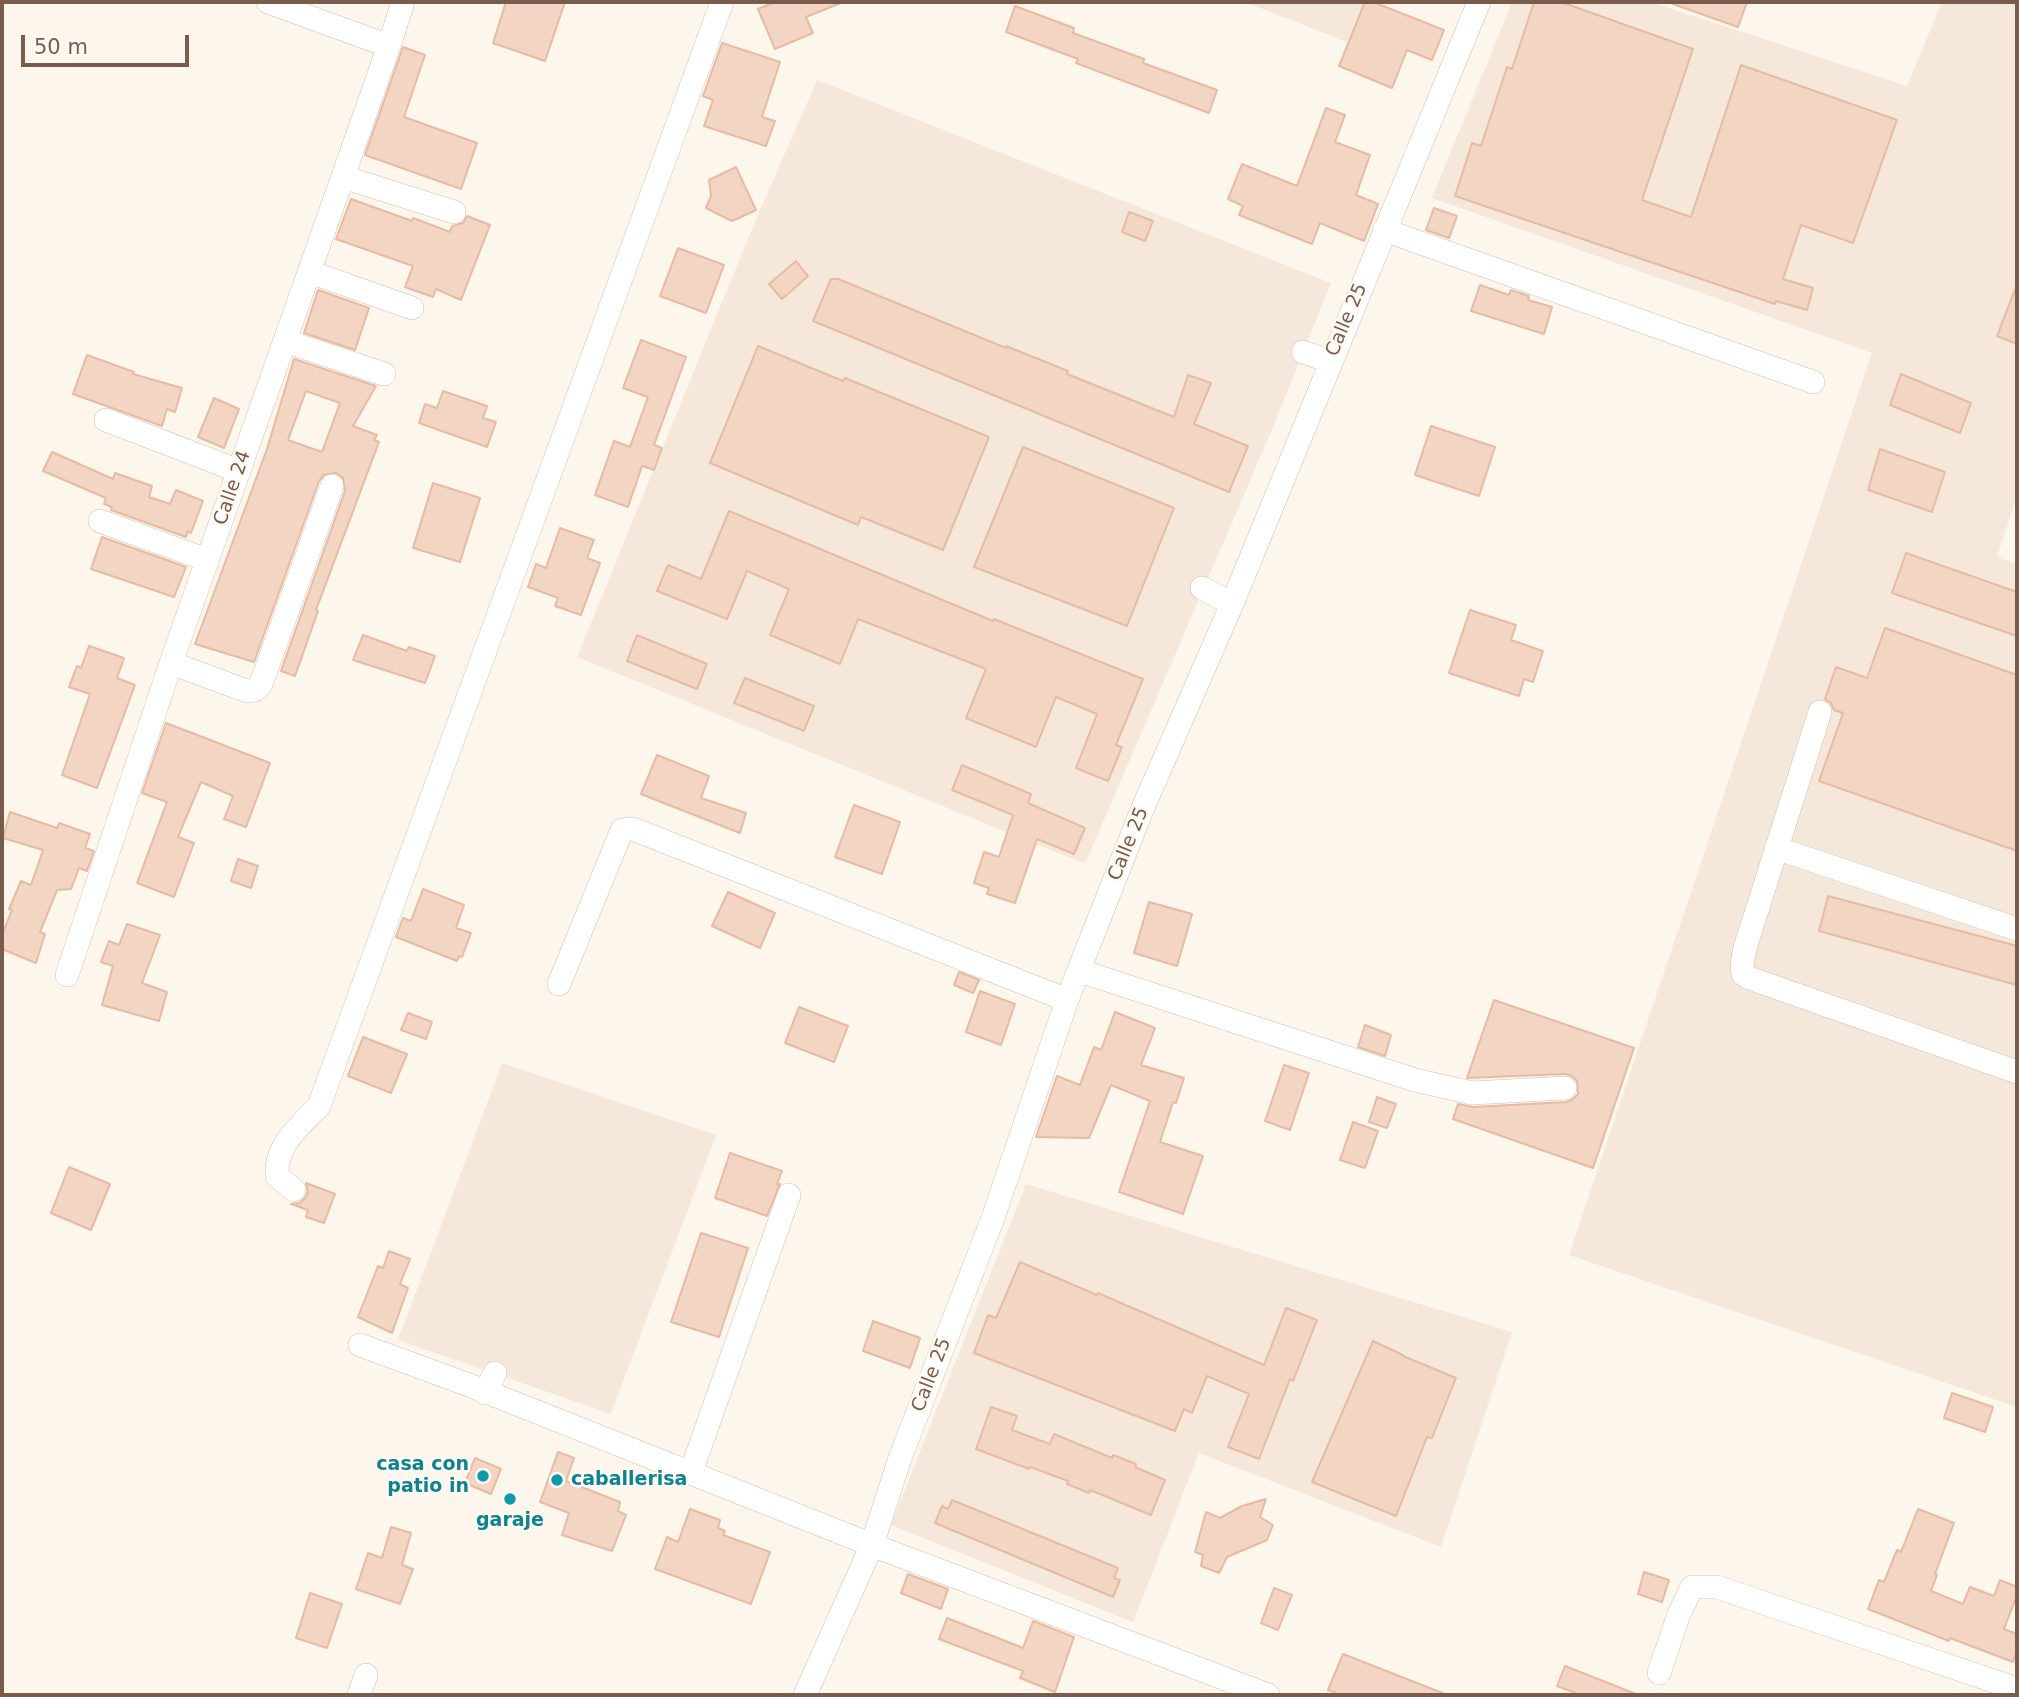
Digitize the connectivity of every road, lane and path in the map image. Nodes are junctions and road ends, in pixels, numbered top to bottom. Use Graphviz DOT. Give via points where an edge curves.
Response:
graph roads {
  1 [pos="268,2"];
  2 [pos="403,2"];
  3 [pos="722,2"];
  4 [pos="1479,2"];
  5 [pos="389,46"];
  6 [pos="343,177"];
  7 [pos="454,212"];
  8 [pos="1384,230"];
  9 [pos="310,272"];
  10 [pos="412,307"];
  11 [pos="285,341"];
  12 [pos="1303,352"];
  13 [pos="1329,362"];
  14 [pos="384,374"];
  15 [pos="1813,382"];
  16 [pos="107,420"];
  17 [pos="239,471"];
  18 [pos="332,486"];
  19 [pos="100,520"];
  20 [pos="208,560"];
  21 [pos="1202,588"];
  22 [pos="1232,604"];
  23 [pos="171,663"];
  24 [pos="1819,712"];
  25 [pos="1776,848"];
  26 [pos="2017,929"];
  27 [pos="1080,971"];
  28 [pos="67,975"];
  29 [pos="559,984"];
  30 [pos="1067,999"];
  31 [pos="2017,1072"];
  32 [pos="1565,1088"];
  33 [pos="294,1190"];
  34 [pos="789,1195"];
  35 [pos="360,1345"];
  36 [pos="691,1472"];
  37 [pos="872,1545"];
  38 [pos="1659,1673"];
  39 [pos="2017,1689"];
  40 [pos="805,1695"];
  41 [pos="1268,1695"];
  1 -- 5 [label="street"];
  2 -- 5 [label="street, Calle 24"];
  3 -- 33 [label="street" via="319,1106 285,1142 276,1164 277,1176"];
  4 -- 8 [label="street, Calle 25"];
  5 -- 6 [label="street, Calle 24"];
  6 -- 7 [label="street"];
  6 -- 9 [label="street, Calle 24"];
  8 -- 13 [label="street, Calle 25"];
  8 -- 15 [label="street"];
  9 -- 10 [label="street"];
  9 -- 11 [label="street, Calle 24"];
  11 -- 14 [label="street"];
  11 -- 17 [label="street, Calle 24"];
  12 -- 13 [label="street"];
  13 -- 22 [label="street, Calle 25"];
  16 -- 17 [label="street"];
  17 -- 20 [label="street, Calle 24"];
  18 -- 23 [label="street" via="256,690 247,691"];
  19 -- 20 [label="street"];
  20 -- 23 [label="street, Calle 24"];
  21 -- 22 [label="street"];
  22 -- 27 [label="street, Calle 25" via="1142,810"];
  23 -- 28 [label="street, Calle 24"];
  24 -- 25 [label="street"];
  25 -- 26 [label="street"];
  25 -- 31 [label="street" via="1745,948 1743,974"];
  27 -- 30 [label="street, Calle 25"];
  27 -- 32 [label="street" via="1415,1080 1472,1093"];
  29 -- 30 [label="street" via="622,830 633,829"];
  30 -- 37 [label="street, Calle 25" via="1001,1221"];
  34 -- 36 [label="street"];
  35 -- 36 [label="street" via="490,1383"];
  36 -- 37 [label="street"];
  37 -- 40 [label="street, Calle 25"];
  37 -- 41 [label="street"];
  38 -- 39 [label="street" via="1692,1587 1717,1587"];
}
